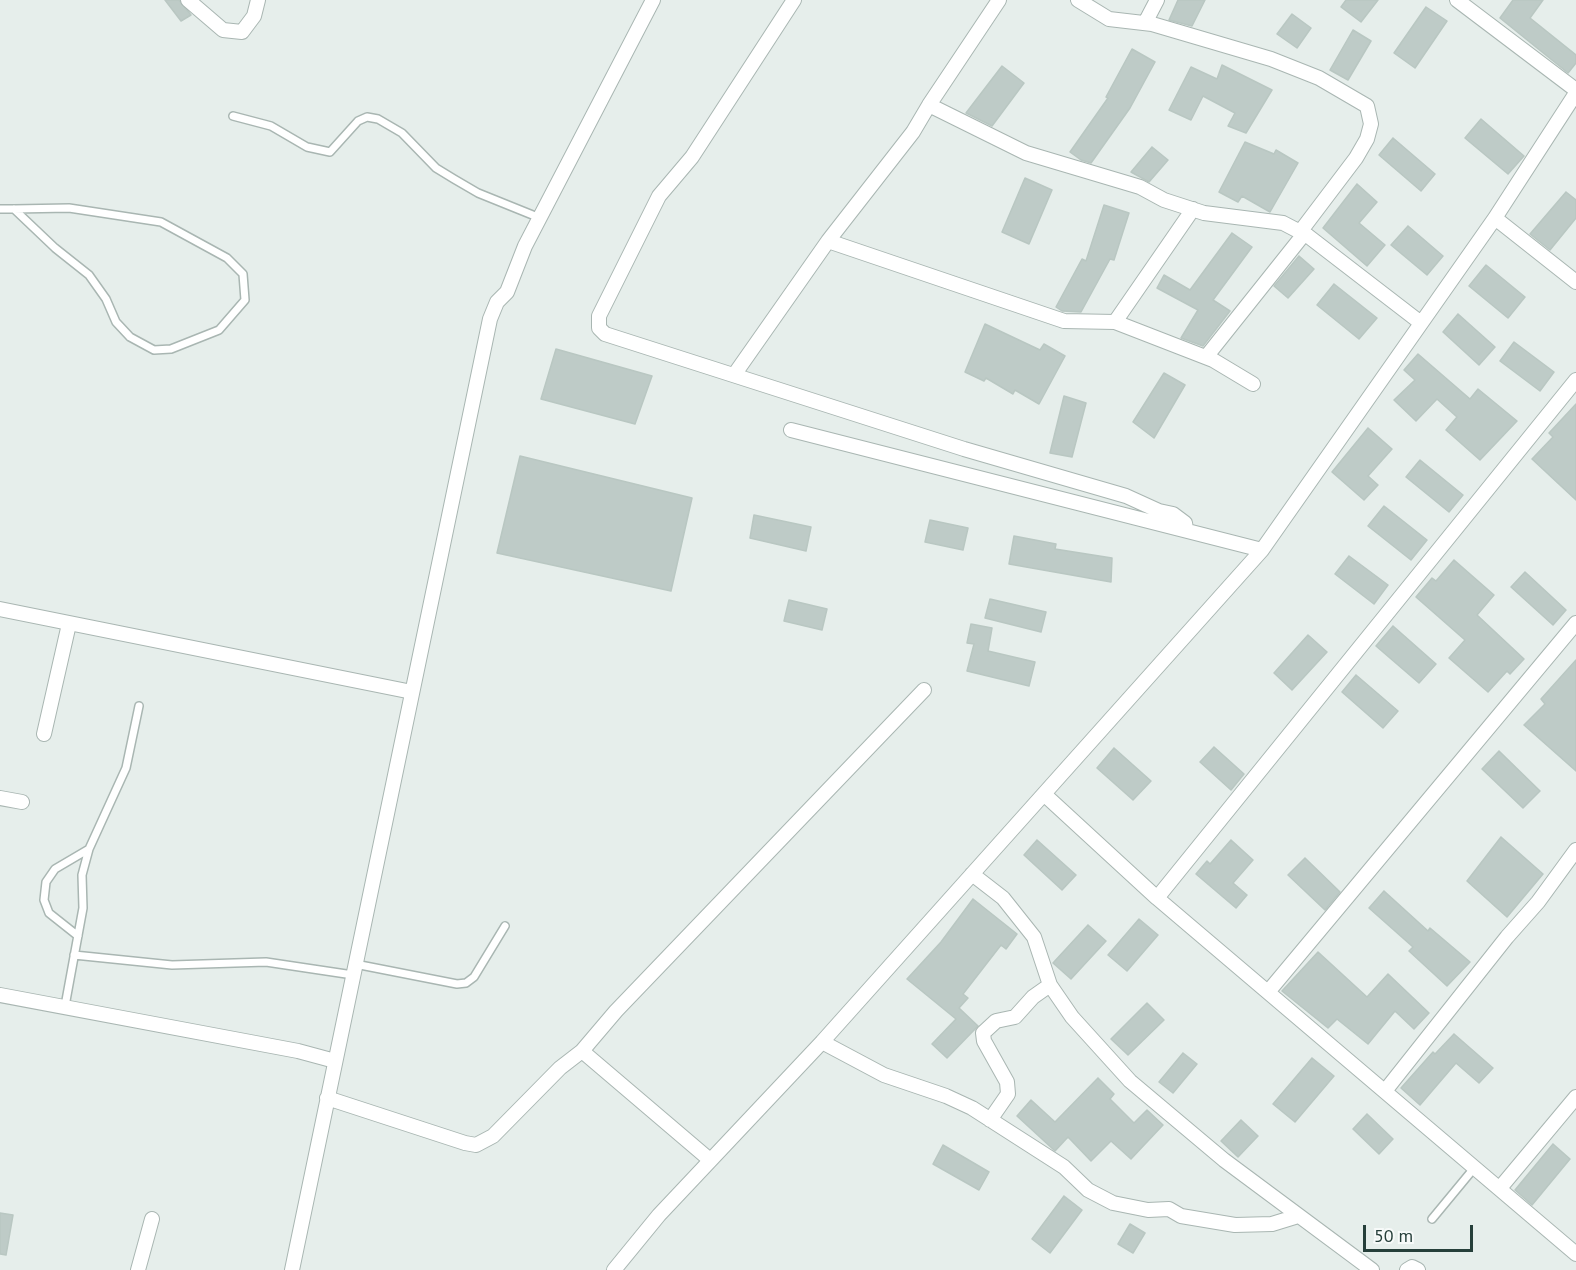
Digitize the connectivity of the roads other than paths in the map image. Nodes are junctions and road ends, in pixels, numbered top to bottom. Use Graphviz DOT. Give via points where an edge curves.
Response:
graph roads {
  1 [pos="188,0"];
  2 [pos="258,0"];
  3 [pos="653,0"];
  4 [pos="794,0"];
  5 [pos="999,0"];
  6 [pos="1078,0"];
  7 [pos="1157,0"];
  8 [pos="1457,0"];
  9 [pos="1145,23"];
  10 [pos="1576,92"];
  11 [pos="929,105"];
  12 [pos="233,116"];
  13 [pos="0,209"];
  14 [pos="14,209"];
  15 [pos="1193,209"];
  16 [pos="540,218"];
  17 [pos="1495,218"];
  18 [pos="1302,233"];
  19 [pos="828,241"];
  20 [pos="1576,282"];
  21 [pos="1115,322"];
  22 [pos="1421,323"];
  23 [pos="1206,357"];
  24 [pos="734,375"];
  25 [pos="1576,380"];
  26 [pos="1253,384"];
  27 [pos="791,430"];
  28 [pos="1186,529"];
  29 [pos="1262,550"];
  30 [pos="0,609"];
  31 [pos="1576,623"];
  32 [pos="69,624"];
  33 [pos="924,690"];
  34 [pos="412,692"];
  35 [pos="139,706"];
  36 [pos="44,734"];
  37 [pos="1045,795"];
  38 [pos="0,798"];
  39 [pos="22,802"];
  40 [pos="89,849"];
  41 [pos="1576,850"];
  42 [pos="972,874"];
  43 [pos="1157,898"];
  44 [pos="505,926"];
  45 [pos="78,936"];
  46 [pos="74,955"];
  47 [pos="354,970"];
  48 [pos="1050,986"];
  49 [pos="1268,992"];
  50 [pos="0,995"];
  51 [pos="65,1006"];
  52 [pos="822,1042"];
  53 [pos="582,1051"];
  54 [pos="335,1061"];
  55 [pos="1384,1091"];
  56 [pos="1576,1097"];
  57 [pos="327,1098"];
  58 [pos="990,1120"];
  59 [pos="710,1160"];
  60 [pos="1475,1167"];
  61 [pos="1500,1188"];
  62 [pos="1298,1216"];
  63 [pos="152,1219"];
  64 [pos="1432,1220"];
  65 [pos="1576,1254"];
  66 [pos="138,1270"];
  67 [pos="292,1270"];
  68 [pos="614,1270"];
  69 [pos="1372,1270"];
  70 [pos="1407,1270"];
  71 [pos="1418,1270"];
  1 -- 2 [label="street" via="223,30 242,32 254,16"];
  3 -- 16 [label="street"];
  4 -- 24 [label="street" via="692,157 659,196 597,322 605,334"];
  5 -- 11 [label="street"];
  6 -- 9 [label="street" via="1109,19"];
  7 -- 9 [label="street"];
  8 -- 10 [label="street"];
  9 -- 18 [label="street" via="1270,59 1319,78 1367,106 1371,124 1367,139"];
  10 -- 17 [label="street"];
  11 -- 15 [label="street" via="1026,153 1140,187"];
  11 -- 19 [label="street"];
  12 -- 16 [label="lane" via="271,126 307,147 330,152 358,121 378,119 402,133 436,168 454,179"];
  13 -- 14 [label="lane"];
  14 -- 14 [label="lane" via="89,274 116,322 130,337 154,350 171,349 219,330 245,300 243,274 227,258 161,222 69,208"];
  15 -- 18 [label="street" via="1226,218 1283,223"];
  15 -- 21 [label="street"];
  16 -- 34 [label="street" via="507,292 497,302 490,319"];
  17 -- 20 [label="street"];
  17 -- 22 [label="street"];
  18 -- 22 [label="street"];
  18 -- 23 [label="street"];
  19 -- 21 [label="street" via="1064,321"];
  19 -- 24 [label="street"];
  21 -- 23 [label="street"];
  22 -- 29 [label="street"];
  23 -- 26 [label="street"];
  24 -- 28 [label="street" via="1126,496 1173,514 1185,523"];
  25 -- 43 [label="street"];
  27 -- 28 [label="street"];
  28 -- 29 [label="street"];
  29 -- 37 [label="street"];
  30 -- 32 [label="street"];
  31 -- 49 [label="street"];
  32 -- 34 [label="street"];
  32 -- 36 [label="street"];
  33 -- 53 [label="street"];
  34 -- 47 [label="street"];
  35 -- 40 [label="lane" via="126,768"];
  37 -- 42 [label="street"];
  37 -- 43 [label="street"];
  38 -- 39 [label="street"];
  40 -- 45 [label="lane" via="82,875 83,908"];
  40 -- 45 [label="lane" via="55,869 46,882 44,900 49,913"];
  41 -- 55 [label="street"];
  42 -- 48 [label="street" via="1003,898 1034,937"];
  42 -- 52 [label="street"];
  43 -- 49 [label="street"];
  44 -- 47 [label="lane" via="474,977 466,982"];
  45 -- 46 [label="lane"];
  46 -- 47 [label="lane" via="172,965 267,962"];
  46 -- 51 [label="lane"];
  47 -- 54 [label="street"];
  48 -- 58 [label="street" via="1033,997 1015,1017 996,1021 983,1033 1007,1082 1008,1094"];
  48 -- 62 [label="street" via="1072,1017 1130,1081"];
  49 -- 55 [label="street"];
  50 -- 51 [label="street"];
  51 -- 54 [label="street"];
  52 -- 58 [label="street" via="884,1075 946,1096"];
  52 -- 59 [label="street"];
  53 -- 57 [label="street" via="493,1136 476,1145"];
  53 -- 59 [label="street"];
  54 -- 57 [label="street"];
  55 -- 60 [label="street"];
  56 -- 61 [label="street"];
  57 -- 67 [label="street"];
  58 -- 62 [label="street" via="1064,1167 1088,1190 1113,1203 1169,1209 1181,1216 1235,1226 1272,1224"];
  59 -- 68 [label="street"];
  60 -- 61 [label="street"];
  60 -- 64 [label="lane"];
  61 -- 65 [label="street"];
  62 -- 69 [label="street"];
  63 -- 66 [label="street"];
  70 -- 71 [label="street"];
}
